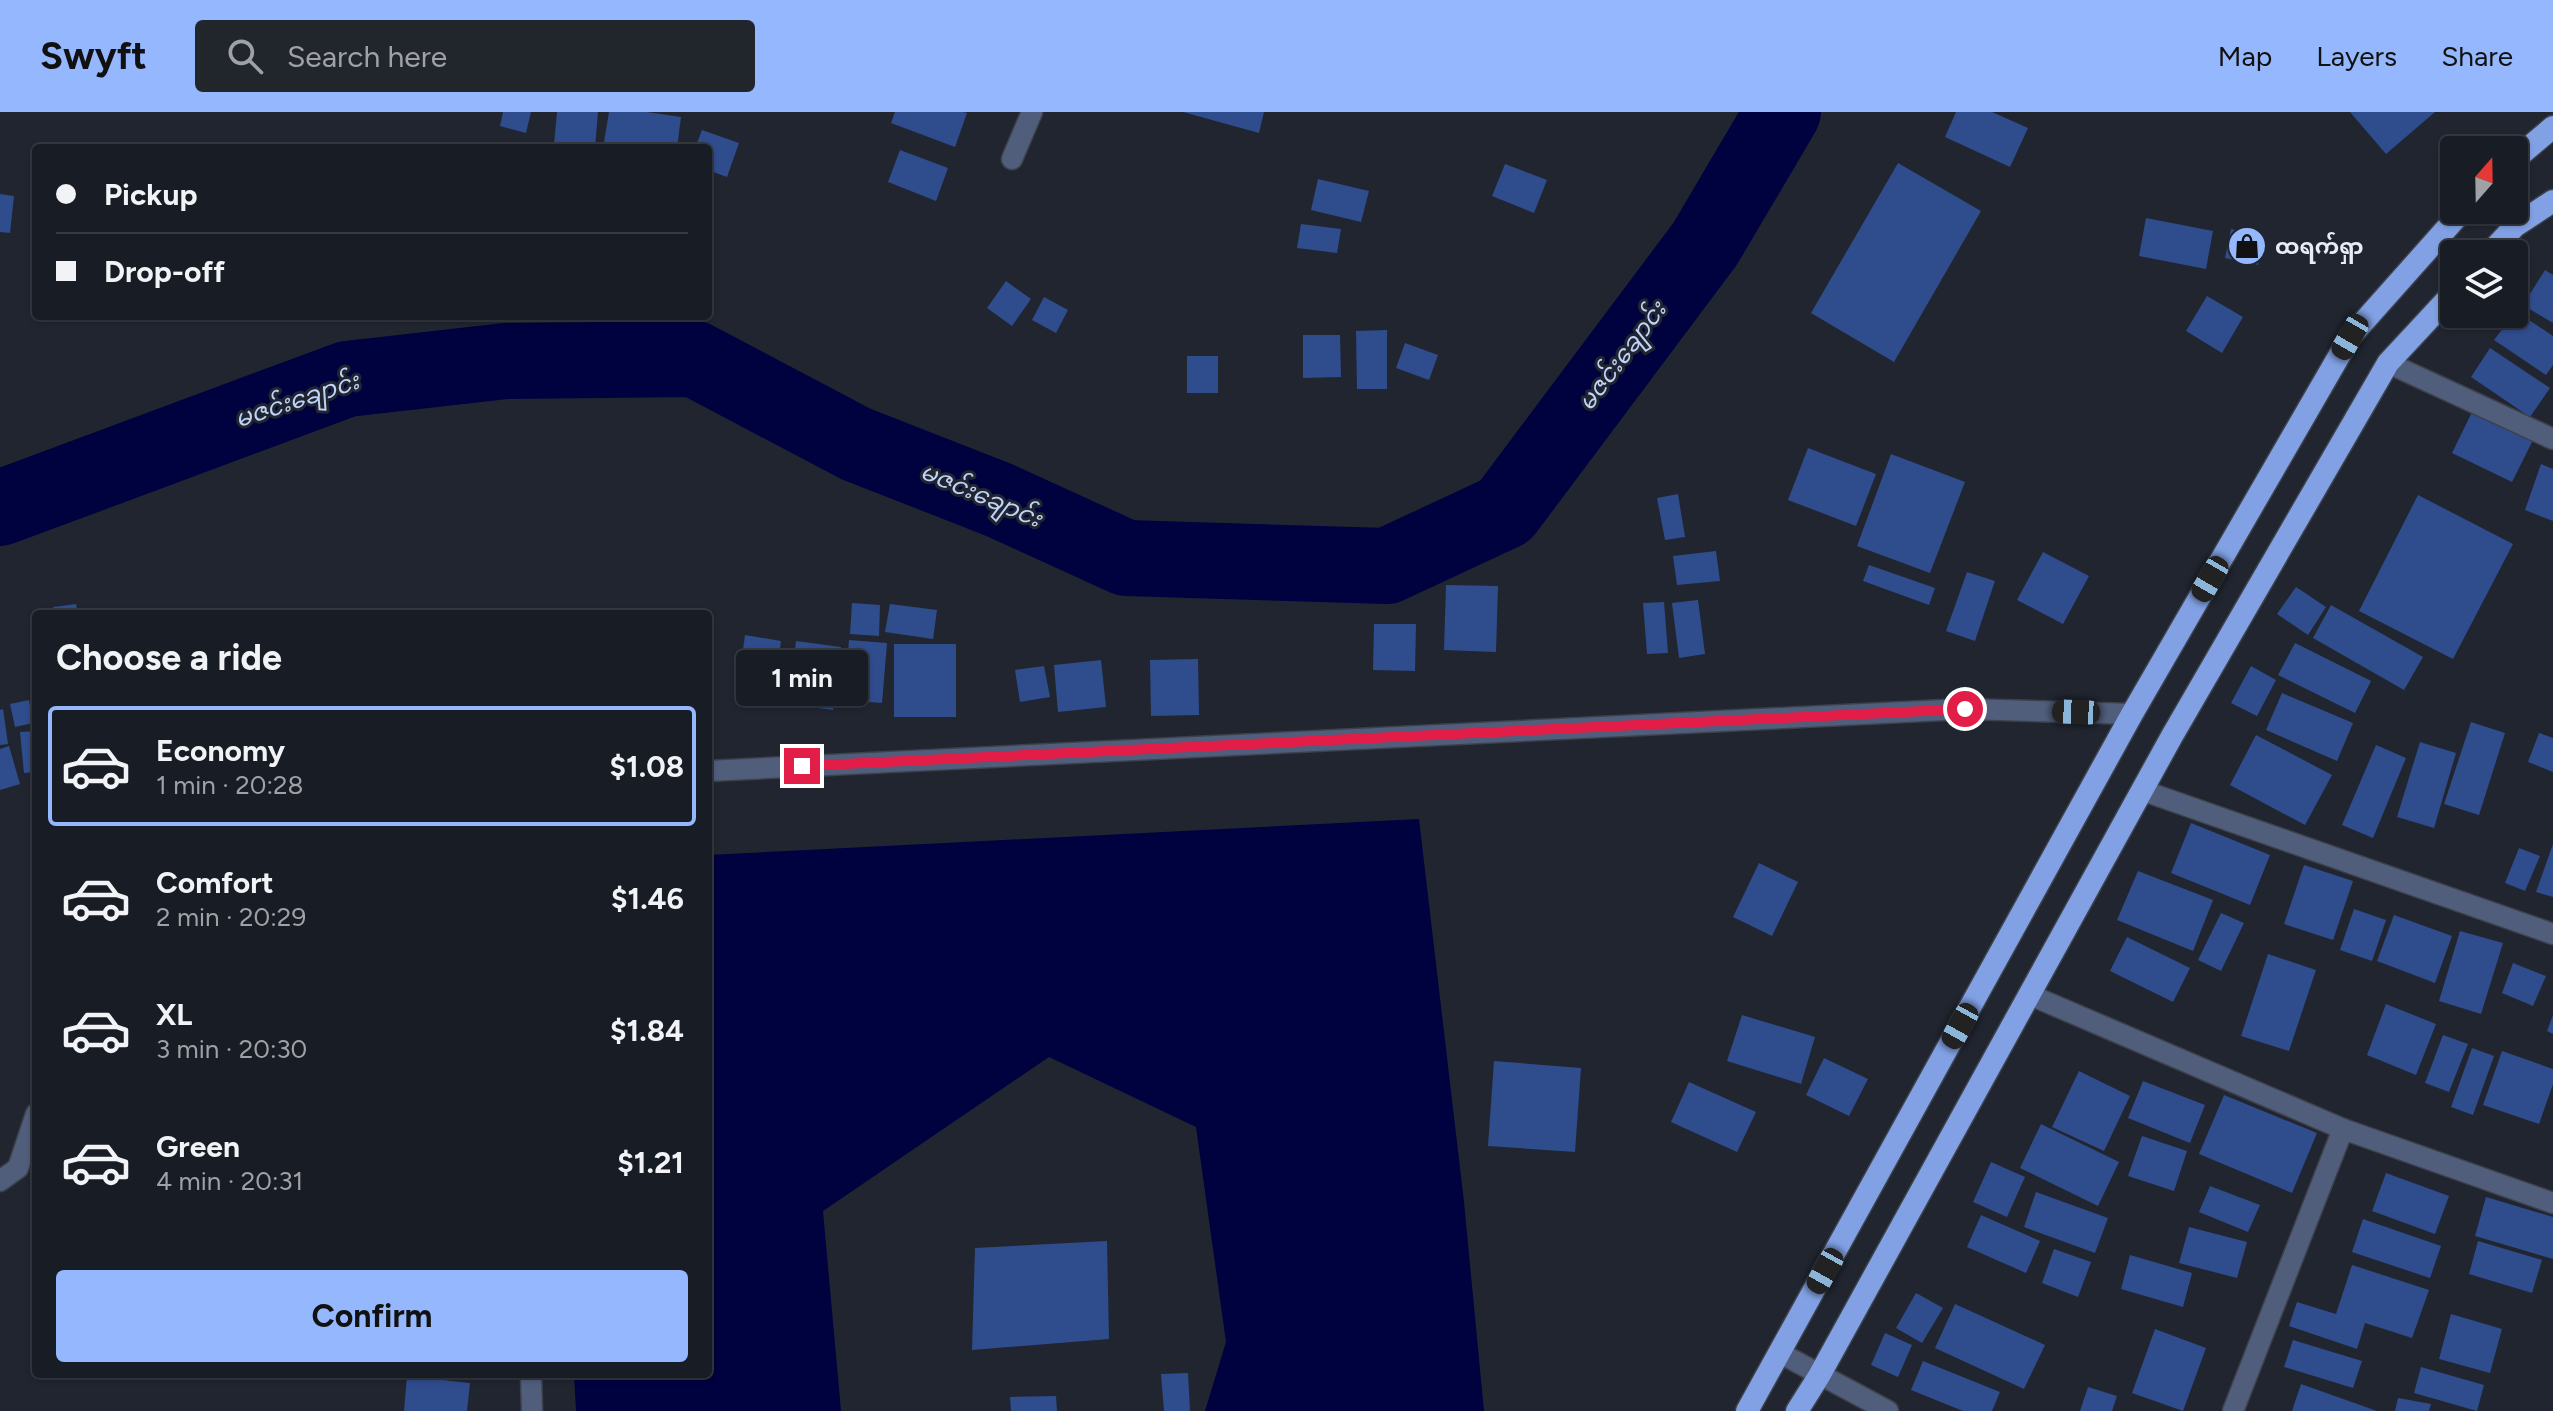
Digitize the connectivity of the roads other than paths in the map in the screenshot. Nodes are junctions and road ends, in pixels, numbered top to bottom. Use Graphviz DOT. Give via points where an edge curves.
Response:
graph roads {
  1 [pos="1032,112"];
  2 [pos="2553,127"];
  3 [pos="2528,148"];
  4 [pos="1012,159"];
  5 [pos="2553,201"];
  6 [pos="2451,224"];
  7 [pos="2502,240"];
  8 [pos="2440,307"];
  9 [pos="2388,363"];
  10 [pos="2553,439"];
  11 [pos="2132,714"];
  12 [pos="712,771"];
  13 [pos="2144,791"];
  14 [pos="2553,934"];
  15 [pos="2030,995"];
  16 [pos="32,1126"];
  17 [pos="2343,1129"];
  18 [pos="0,1181"];
  19 [pos="2553,1203"];
  20 [pos="1780,1353"];
  21 [pos="1819,1376"];
  22 [pos="531,1378"];
  23 [pos="532,1411"];
  24 [pos="1747,1411"];
  25 [pos="1797,1411"];
  26 [pos="1888,1411"];
  27 [pos="2233,1411"];
  1 -- 4 [label="street"];
  2 -- 3 [label="highway"];
  5 -- 7 [label="highway"];
  6 -- 11 [label="highway" via="2350,337"];
  8 -- 9 [label="highway"];
  9 -- 10 [label="street"];
  9 -- 13 [label="highway"];
  11 -- 12 [label="street" via="1965,709"];
  11 -- 20 [label="highway"];
  13 -- 14 [label="street"];
  13 -- 15 [label="highway"];
  15 -- 17 [label="street"];
  15 -- 21 [label="highway"];
  16 -- 18 [label="street" via="18,1168"];
  17 -- 19 [label="street"];
  17 -- 27 [label="street"];
  20 -- 21 [label="street"];
  20 -- 24 [label="highway"];
  21 -- 25 [label="highway"];
  21 -- 26 [label="street"];
  22 -- 23 [label="street"];
}
